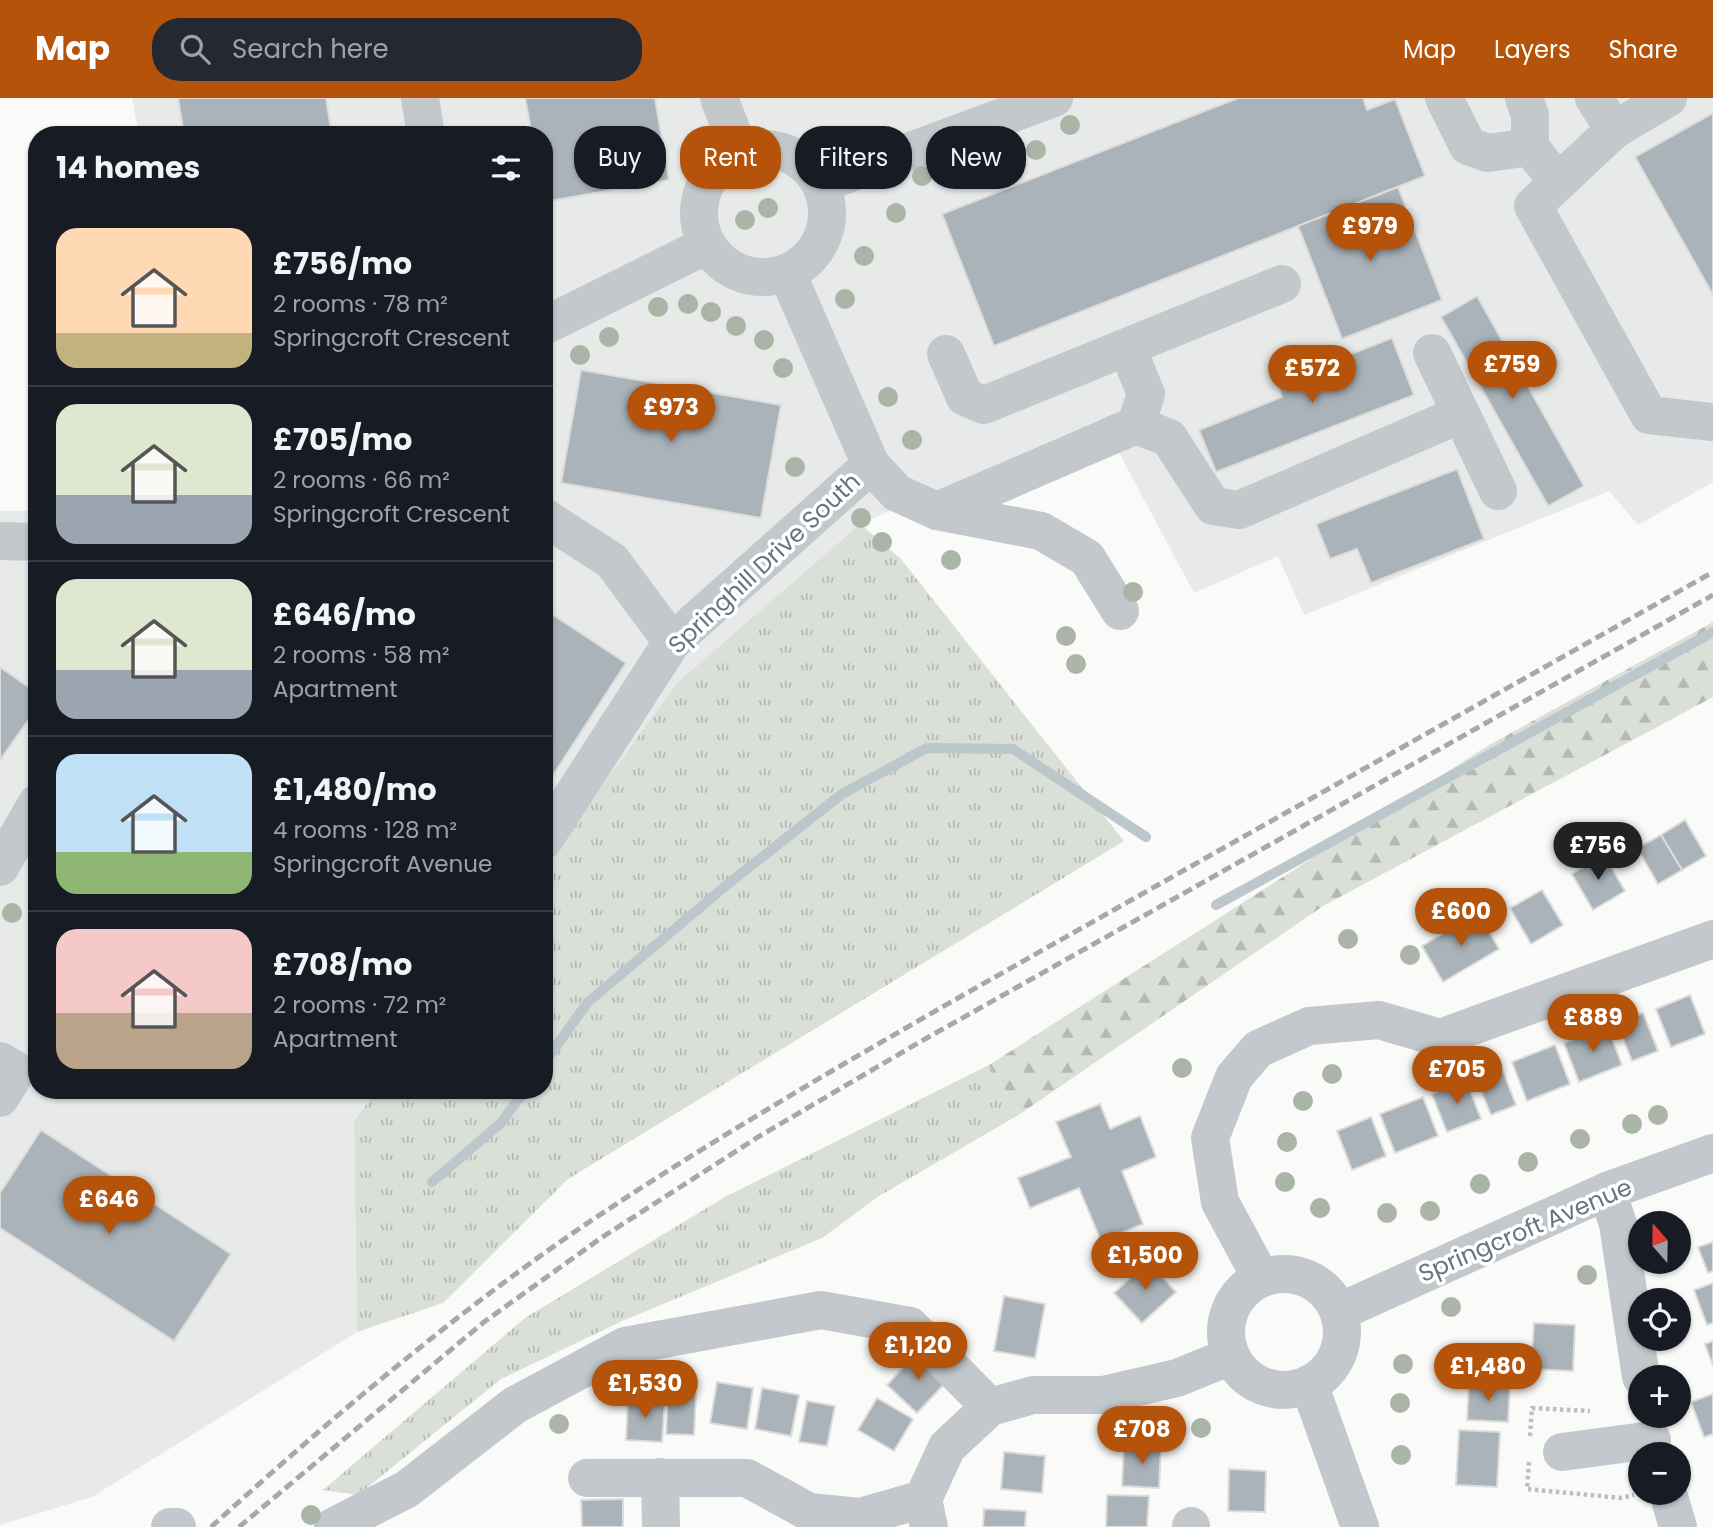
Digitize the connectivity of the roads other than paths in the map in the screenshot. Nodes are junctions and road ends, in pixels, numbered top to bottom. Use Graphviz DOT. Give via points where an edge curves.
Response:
graph roads {
  1 [pos="420,98"];
  2 [pos="719,98"];
  3 [pos="1444,98"];
  4 [pos="1524,98"];
  5 [pos="1668,98"];
  6 [pos="1037,101"];
  7 [pos="1612,109"];
  8 [pos="425,126"];
  9 [pos="730,126"];
  10 [pos="1530,146"];
  11 [pos="912,149"];
  12 [pos="1557,183"];
  13 [pos="704,189"];
  14 [pos="823,189"];
  15 [pos="706,245"];
  16 [pos="787,273"];
  17 [pos="1282,284"];
  18 [pos="553,322"];
  19 [pos="1127,347"];
  20 [pos="1432,353"];
  21 [pos="946,354"];
  22 [pos="1461,414"];
  23 [pos="1713,422"];
  24 [pos="1136,425"];
  25 [pos="871,465"];
  26 [pos="1498,491"];
  27 [pos="937,511"];
  28 [pos="553,523"];
  29 [pos="0,541"];
  30 [pos="28,542"];
  31 [pos="1120,611"];
  32 [pos="672,642"];
  33 [pos="28,819"];
  34 [pos="553,825"];
  35 [pos="0,867"];
  36 [pos="1713,939"];
  37 [pos="0,1061"];
  38 [pos="0,1098"];
  39 [pos="1713,1153"];
  40 [pos="1607,1191"];
  41 [pos="1261,1278"];
  42 [pos="1339,1312"];
  43 [pos="1231,1356"];
  44 [pos="1639,1365"];
  45 [pos="1309,1384"];
  46 [pos="990,1407"];
  47 [pos="1652,1437"];
  48 [pos="1562,1452"];
  49 [pos="660,1477"];
  50 [pos="587,1478"];
  51 [pos="1672,1505"];
  52 [pos="926,1513"];
  53 [pos="170,1527"];
  54 [pos="177,1527"];
  55 [pos="333,1527"];
  56 [pos="661,1527"];
  57 [pos="1360,1527"];
  58 [pos="1678,1527"];
  1 -- 8 [label="street"];
  2 -- 9 [label="street"];
  3 -- 10 [label="street" via="1468,146 1488,153"];
  4 -- 10 [label="street" via="1530,116"];
  5 -- 7 [label="street"];
  6 -- 11 [label="street"];
  7 -- 12 [label="street"];
  10 -- 12 [label="street"];
  12 -- 23 [label="street" via="1533,206 1649,415"];
  13 -- 15 [label="street" via="699,223"];
  14 -- 16 [label="street" via="827,226 819,246 806,262"];
  15 -- 16 [label="street" via="741,273 769,277"];
  15 -- 18 [label="street"];
  16 -- 25 [label="street, Springhill Drive South"];
  17 -- 19 [label="street"];
  19 -- 21 [label="street" via="984,405 965,397"];
  19 -- 24 [label="street" via="1146,394"];
  20 -- 22 [label="street"];
  22 -- 24 [label="street" via="1239,510 1213,506 1169,438"];
  22 -- 26 [label="street"];
  24 -- 27 [label="street"];
  25 -- 27 [label="street, Springhill Drive South" via="897,493"];
  25 -- 32 [label="street, Springhill Drive South"];
  27 -- 31 [label="street, Springhill Drive South" via="1041,531 1087,558"];
  28 -- 32 [label="street" via="612,561"];
  29 -- 30 [label="street"];
  32 -- 34 [label="street, Springhill Drive South"];
  33 -- 35 [label="street"];
  36 -- 41 [label="street" via="1440,1038 1379,1020 1309,1026 1258,1049 1234,1077 1210,1138 1220,1202"];
  37 -- 38 [label="street" via="17,1071"];
  39 -- 40 [label="street, Springcroft Avenue"];
  40 -- 42 [label="street, Springcroft Avenue"];
  40 -- 44 [label="street" via="1618,1224"];
  41 -- 42 [label="street" via="1279,1273 1308,1278 1326,1291"];
  41 -- 43 [label="street" via="1241,1292 1228,1316 1226,1338"];
  42 -- 45 [label="street" via="1343,1333 1335,1360 1322,1377"];
  43 -- 45 [label="street" via="1256,1383 1273,1389"];
  43 -- 46 [label="street" via="1177,1378 1103,1395 1034,1395"];
  45 -- 57 [label="street"];
  46 -- 52 [label="street" via="947,1447"];
  46 -- 55 [label="street" via="910,1326 821,1310 808,1312 625,1346 515,1405 407,1489"];
  47 -- 48 [label="street"];
  49 -- 50 [label="street"];
  49 -- 52 [label="street" via="747,1478 809,1512 860,1517"];
  49 -- 56 [label="street"];
  51 -- 58 [label="street"];
  53 -- 54 [label="street"];
}
